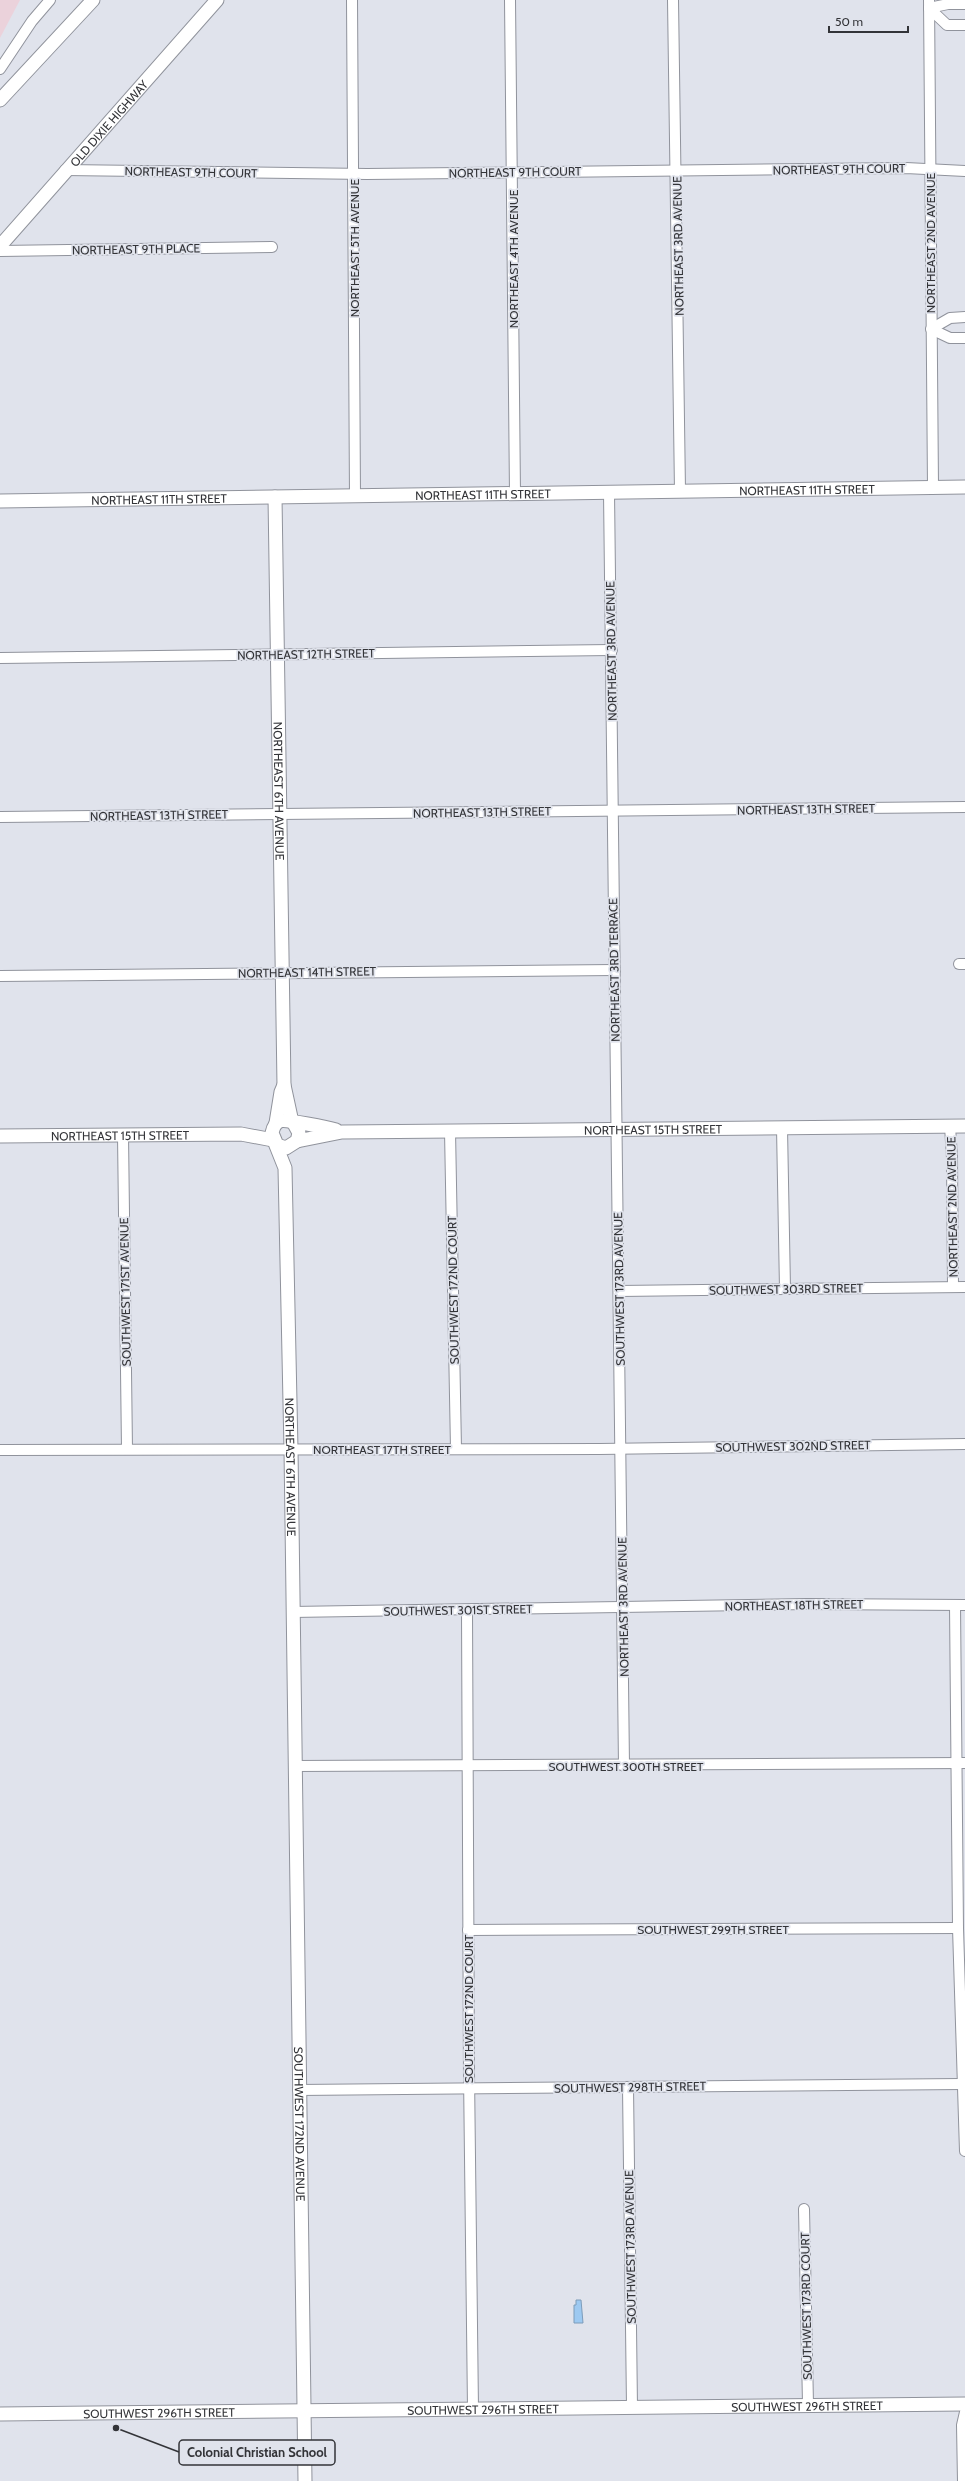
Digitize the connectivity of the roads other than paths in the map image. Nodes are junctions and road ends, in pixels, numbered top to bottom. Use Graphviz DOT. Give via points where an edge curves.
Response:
graph roads {
  1 [pos="50,0"];
  2 [pos="93,0"];
  3 [pos="217,0"];
  4 [pos="352,0"];
  5 [pos="510,0"];
  6 [pos="673,0"];
  7 [pos="929,4"];
  8 [pos="965,4"];
  9 [pos="965,25"];
  10 [pos="0,69"];
  11 [pos="0,100"];
  12 [pos="930,169"];
  13 [pos="66,170"];
  14 [pos="676,170"];
  15 [pos="965,171"];
  16 [pos="512,173"];
  17 [pos="353,174"];
  18 [pos="0,246"];
  19 [pos="272,247"];
  20 [pos="0,251"];
  21 [pos="965,318"];
  22 [pos="931,329"];
  23 [pos="965,338"];
  24 [pos="933,487"];
  25 [pos="965,487"];
  26 [pos="680,491"];
  27 [pos="609,492"];
  28 [pos="515,494"];
  29 [pos="355,496"];
  30 [pos="275,497"];
  31 [pos="0,501"];
  32 [pos="612,650"];
  33 [pos="277,655"];
  34 [pos="0,658"];
  35 [pos="965,807"];
  36 [pos="612,811"];
  37 [pos="280,814"];
  38 [pos="0,817"];
  39 [pos="615,970"];
  40 [pos="282,972"];
  41 [pos="0,976"];
  42 [pos="284,1085"];
  43 [pos="293,1122"];
  44 [pos="276,1124"];
  45 [pos="950,1126"];
  46 [pos="965,1126"];
  47 [pos="782,1128"];
  48 [pos="617,1129"];
  49 [pos="450,1131"];
  50 [pos="342,1132"];
  51 [pos="241,1134"];
  52 [pos="123,1135"];
  53 [pos="0,1136"];
  54 [pos="274,1141"];
  55 [pos="295,1143"];
  56 [pos="285,1168"];
  57 [pos="953,1287"];
  58 [pos="965,1287"];
  59 [pos="785,1289"];
  60 [pos="619,1291"];
  61 [pos="965,1444"];
  62 [pos="127,1449"];
  63 [pos="291,1449"];
  64 [pos="456,1449"];
  65 [pos="621,1449"];
  66 [pos="0,1450"];
  67 [pos="960,1605"];
  68 [pos="624,1608"];
  69 [pos="467,1610"];
  70 [pos="292,1612"];
  71 [pos="961,1763"];
  72 [pos="467,1765"];
  73 [pos="294,1766"];
  74 [pos="624,1766"];
  75 [pos="958,1928"];
  76 [pos="468,1930"];
  77 [pos="962,2084"];
  78 [pos="628,2087"];
  79 [pos="469,2089"];
  80 [pos="298,2090"];
  81 [pos="965,2152"];
  82 [pos="804,2209"];
  83 [pos="808,2404"];
  84 [pos="965,2404"];
  85 [pos="632,2407"];
  86 [pos="473,2409"];
  87 [pos="303,2410"];
  88 [pos="965,2412"];
  89 [pos="0,2414"];
  90 [pos="305,2481"];
  91 [pos="963,2481"];
  1 -- 10 [label="street" via="32,21"];
  2 -- 11 [label="street"];
  3 -- 13 [label="street, OLD DIXIE HIGHWAY"];
  4 -- 17 [label="street, NORTHEAST 5TH AVENUE"];
  5 -- 16 [label="street, NORTHEAST 4TH AVENUE"];
  6 -- 14 [label="street, NORTHEAST 3RD AVENUE"];
  7 -- 8 [label="street"];
  7 -- 9 [label="street" via="947,25"];
  7 -- 12 [label="street, NORTHEAST 2ND AVENUE"];
  12 -- 14 [label="street, NORTHEAST 9TH COURT"];
  12 -- 15 [label="street, NORTHEAST 9TH COURT"];
  12 -- 22 [label="street, NORTHEAST 2ND AVENUE"];
  13 -- 17 [label="street, NORTHEAST 9TH COURT"];
  13 -- 18 [label="street, OLD DIXIE HIGHWAY"];
  14 -- 16 [label="street, NORTHEAST 9TH COURT"];
  14 -- 26 [label="street, NORTHEAST 3RD AVENUE"];
  16 -- 17 [label="street, NORTHEAST 9TH COURT"];
  16 -- 28 [label="street, NORTHEAST 4TH AVENUE"];
  17 -- 29 [label="street, NORTHEAST 5TH AVENUE"];
  19 -- 20 [label="street, NORTHEAST 9TH PLACE"];
  21 -- 22 [label="street" via="950,318"];
  22 -- 23 [label="street" via="950,338"];
  22 -- 24 [label="street, NORTHEAST 2ND AVENUE"];
  24 -- 25 [label="street, NORTHEAST 11TH STREET"];
  24 -- 26 [label="street, NORTHEAST 11TH STREET"];
  26 -- 27 [label="street, NORTHEAST 11TH STREET"];
  27 -- 28 [label="street, NORTHEAST 11TH STREET"];
  27 -- 32 [label="street, NORTHEAST 3RD AVENUE"];
  28 -- 29 [label="street, NORTHEAST 11TH STREET"];
  29 -- 30 [label="street, NORTHEAST 11TH STREET"];
  30 -- 31 [label="street, NORTHEAST 11TH STREET"];
  30 -- 33 [label="street, NORTHEAST 6TH AVENUE"];
  32 -- 33 [label="street, NORTHEAST 12TH STREET"];
  32 -- 36 [label="street, NORTHEAST 3RD AVENUE"];
  33 -- 34 [label="street, NORTHEAST 12TH STREET"];
  33 -- 37 [label="street, NORTHEAST 6TH AVENUE"];
  35 -- 36 [label="street, NORTHEAST 13TH STREET"];
  36 -- 37 [label="street, NORTHEAST 13TH STREET"];
  36 -- 39 [label="street, NORTHEAST 3RD TERRACE"];
  37 -- 38 [label="street, NORTHEAST 13TH STREET"];
  37 -- 40 [label="street, NORTHEAST 6TH AVENUE"];
  39 -- 40 [label="street, NORTHEAST 14TH STREET"];
  39 -- 48 [label="street, NORTHEAST 3RD TERRACE"];
  40 -- 41 [label="street, NORTHEAST 14TH STREET"];
  40 -- 42 [label="street, NORTHEAST 6TH AVENUE"];
  42 -- 43 [label="street, NORTHEAST 6TH AVENUE"];
  42 -- 44 [label="street, NORTHEAST 6TH AVENUE"];
  43 -- 44 [label="street" via="285,1120"];
  43 -- 50 [label="street, NORTHEAST 15TH STREET"];
  43 -- 55 [label="street" via="299,1133"];
  44 -- 51 [label="street, NORTHEAST 15TH STREET"];
  44 -- 54 [label="street" via="272,1133"];
  45 -- 46 [label="street, NORTHEAST 15TH STREET"];
  45 -- 47 [label="street, NORTHEAST 15TH STREET"];
  45 -- 57 [label="street, NORTHEAST 2ND AVENUE" via="953,1164"];
  47 -- 48 [label="street, NORTHEAST 15TH STREET"];
  47 -- 59 [label="street"];
  48 -- 49 [label="street, NORTHEAST 15TH STREET"];
  48 -- 60 [label="street, SOUTHWEST 173RD AVENUE"];
  49 -- 50 [label="street, NORTHEAST 15TH STREET"];
  49 -- 64 [label="street, SOUTHWEST 172ND COURT"];
  50 -- 55 [label="street, NORTHEAST 15TH STREET"];
  51 -- 52 [label="street, NORTHEAST 15TH STREET"];
  51 -- 54 [label="street, NORTHEAST 15TH STREET"];
  52 -- 53 [label="street, NORTHEAST 15TH STREET"];
  52 -- 62 [label="street, SOUTHWEST 171ST AVENUE"];
  54 -- 55 [label="street" via="286,1148"];
  54 -- 56 [label="street, NORTHEAST 6TH AVENUE"];
  55 -- 56 [label="street, NORTHEAST 6TH AVENUE"];
  56 -- 63 [label="street, NORTHEAST 6TH AVENUE"];
  57 -- 58 [label="street, SOUTHWEST 303RD STREET"];
  57 -- 59 [label="street, SOUTHWEST 303RD STREET"];
  59 -- 60 [label="street, SOUTHWEST 303RD STREET"];
  60 -- 65 [label="street, SOUTHWEST 173RD AVENUE"];
  61 -- 65 [label="street, SOUTHWEST 302ND STREET"];
  62 -- 63 [label="street, NORTHEAST 17TH STREET"];
  62 -- 66 [label="street, NORTHEAST 17TH STREET"];
  63 -- 64 [label="street, NORTHEAST 17TH STREET"];
  63 -- 70 [label="street, NORTHEAST 6TH AVENUE"];
  64 -- 65 [label="street, NORTHEAST 17TH STREET"];
  65 -- 68 [label="street, NORTHEAST 3RD AVENUE"];
  67 -- 68 [label="street, NORTHEAST 18TH STREET" via="807,1604"];
  67 -- 71 [label="street"];
  68 -- 69 [label="street, SOUTHWEST 301ST STREET"];
  68 -- 74 [label="street, NORTHEAST 3RD AVENUE"];
  69 -- 70 [label="street, SOUTHWEST 301ST STREET"];
  69 -- 72 [label="street, SOUTHWEST 172ND COURT"];
  70 -- 73 [label="street, NORTHEAST 6TH AVENUE"];
  71 -- 74 [label="street, SOUTHWEST 300TH STREET"];
  71 -- 75 [label="street"];
  72 -- 73 [label="street, SOUTHWEST 300TH STREET"];
  72 -- 74 [label="street, SOUTHWEST 300TH STREET"];
  72 -- 76 [label="street, SOUTHWEST 172ND COURT"];
  73 -- 80 [label="street, SOUTHWEST 172ND AVENUE"];
  75 -- 76 [label="street, SOUTHWEST 299TH STREET"];
  75 -- 77 [label="street"];
  76 -- 79 [label="street, SOUTHWEST 172ND COURT"];
  77 -- 78 [label="street, SOUTHWEST 298TH STREET"];
  77 -- 81 [label="street"];
  78 -- 79 [label="street, SOUTHWEST 298TH STREET"];
  78 -- 85 [label="street, SOUTHWEST 173RD AVENUE"];
  79 -- 80 [label="street, SOUTHWEST 298TH STREET"];
  79 -- 86 [label="street, SOUTHWEST 172ND COURT"];
  80 -- 87 [label="street, SOUTHWEST 172ND AVENUE"];
  82 -- 83 [label="street, SOUTHWEST 173RD COURT"];
  83 -- 84 [label="street, SOUTHWEST 296TH STREET"];
  83 -- 85 [label="street, SOUTHWEST 296TH STREET"];
  85 -- 86 [label="street, SOUTHWEST 296TH STREET"];
  86 -- 87 [label="street, SOUTHWEST 296TH STREET"];
  87 -- 89 [label="street, SOUTHWEST 296TH STREET"];
  87 -- 90 [label="street, SOUTHWEST 172ND AVENUE"];
  88 -- 91 [label="street" via="962,2425"];
}
